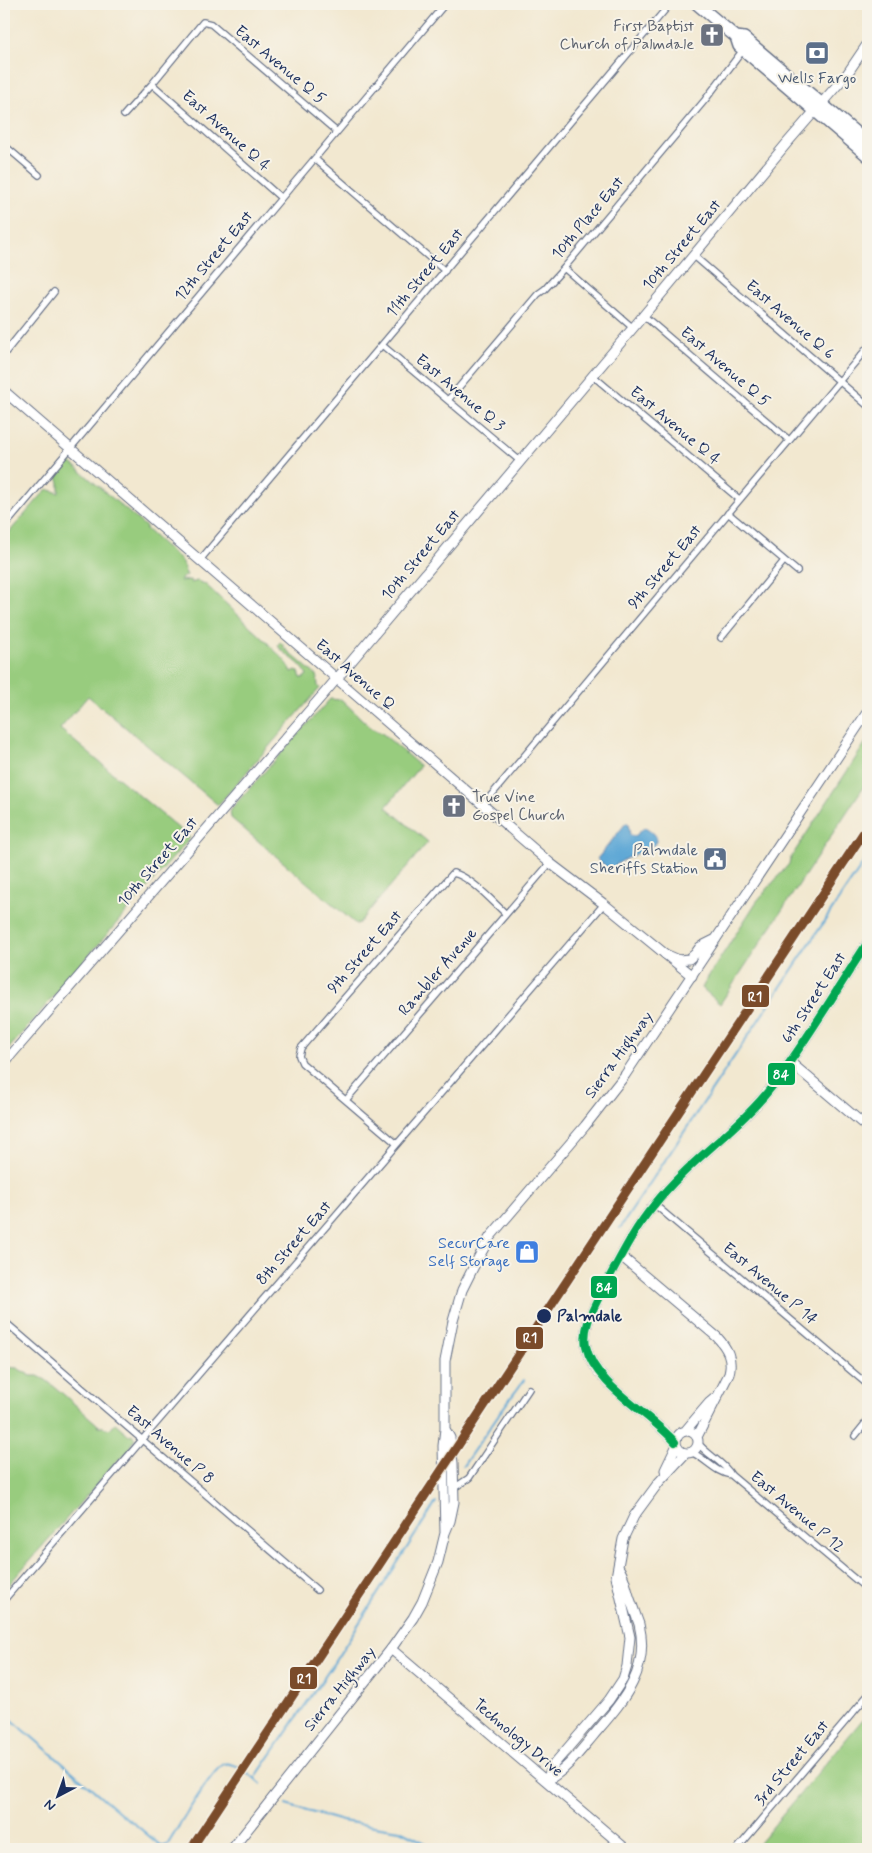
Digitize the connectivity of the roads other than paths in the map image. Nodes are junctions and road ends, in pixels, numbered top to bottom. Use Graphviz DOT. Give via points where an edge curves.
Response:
graph roads {
  1 [pos="445,4"];
  2 [pos="670,4"];
  3 [pos="697,4"];
  4 [pos="736,36"];
  5 [pos="868,43"];
  6 [pos="743,50"];
  7 [pos="868,55"];
  8 [pos="857,62"];
  9 [pos="152,84"];
  10 [pos="819,107"];
  11 [pos="124,115"];
  12 [pos="338,132"];
  13 [pos="868,143"];
  14 [pos="4,144"];
  15 [pos="868,156"];
  16 [pos="314,159"];
  17 [pos="39,175"];
  18 [pos="281,198"];
  19 [pos="694,255"];
  20 [pos="564,268"];
  21 [pos="445,271"];
  22 [pos="54,292"];
  23 [pos="643,315"];
  24 [pos="633,328"];
  25 [pos="382,345"];
  26 [pos="868,347"];
  27 [pos="4,354"];
  28 [pos="592,374"];
  29 [pos="839,381"];
  30 [pos="4,391"];
  31 [pos="448,400"];
  32 [pos="868,406"];
  33 [pos="789,440"];
  34 [pos="70,449"];
  35 [pos="520,461"];
  36 [pos="739,499"];
  37 [pos="728,514"];
  38 [pos="4,527"];
  39 [pos="200,560"];
  40 [pos="784,561"];
  41 [pos="797,571"];
  42 [pos="721,638"];
  43 [pos="336,679"];
  44 [pos="868,711"];
  45 [pos="483,805"];
  46 [pos="550,863"];
  47 [pos="604,904"];
  48 [pos="506,914"];
  49 [pos="717,939"];
  50 [pos="868,942"];
  51 [pos="665,954"];
  52 [pos="692,976"];
  53 [pos="790,1062"];
  54 [pos="4,1063"];
  55 [pos="346,1100"];
  56 [pos="868,1128"];
  57 [pos="397,1144"];
  58 [pos="654,1204"];
  59 [pos="621,1256"];
  60 [pos="4,1321"];
  61 [pos="868,1384"];
  62 [pos="529,1390"];
  63 [pos="715,1398"];
  64 [pos="868,1420"];
  65 [pos="445,1429"];
  66 [pos="686,1430"];
  67 [pos="855,1436"];
  68 [pos="142,1439"];
  69 [pos="697,1440"];
  70 [pos="676,1444"];
  71 [pos="688,1453"];
  72 [pos="731,1475"];
  73 [pos="659,1482"];
  74 [pos="454,1488"];
  75 [pos="445,1533"];
  76 [pos="317,1590"];
  77 [pos="868,1590"];
  78 [pos="4,1600"];
  79 [pos="391,1649"];
  80 [pos="868,1695"];
  81 [pos="546,1781"];
  82 [pos="232,1849"];
  83 [pos="626,1849"];
  84 [pos="737,1849"];
  1 -- 12 [label="street, 12th Street East"];
  2 -- 21 [label="street, 11th Street East"];
  3 -- 4 [label="highway"];
  4 -- 6 [label="highway"];
  4 -- 10 [label="highway" via="744,38"];
  5 -- 8 [label="main road, 10th Street East"];
  6 -- 10 [label="highway"];
  6 -- 20 [label="street, 10th Place East"];
  7 -- 8 [label="main road, 10th Street East"];
  8 -- 10 [label="main road, 10th Street East"];
  9 -- 11 [label="street"];
  9 -- 12 [label="street, East Avenue Q 5" via="203,22 211,24"];
  9 -- 18 [label="street, East Avenue Q 4"];
  10 -- 13 [label="highway"];
  10 -- 15 [label="highway"];
  10 -- 19 [label="main road, 10th Street East"];
  12 -- 16 [label="street, 12th Street East"];
  14 -- 17 [label="street"];
  16 -- 18 [label="street, 12th Street East"];
  16 -- 21 [label="street"];
  18 -- 34 [label="street, 12th Street East"];
  19 -- 23 [label="main road, 10th Street East"];
  19 -- 29 [label="street, East Avenue Q 6"];
  20 -- 24 [label="street"];
  20 -- 31 [label="street, 10th Place East"];
  21 -- 25 [label="street, 11th Street East"];
  22 -- 27 [label="street"];
  23 -- 24 [label="main road, 10th Street East"];
  23 -- 33 [label="street, East Avenue Q 5"];
  24 -- 28 [label="main road, 10th Street East"];
  25 -- 31 [label="street, East Avenue Q 3"];
  25 -- 39 [label="street, 11th Street East"];
  26 -- 29 [label="street, 9th Street East"];
  28 -- 35 [label="main road, 10th Street East"];
  28 -- 36 [label="street, East Avenue Q 4"];
  29 -- 32 [label="street, East Avenue Q 6"];
  29 -- 33 [label="street, 9th Street East"];
  30 -- 34 [label="main road, East Avenue Q"];
  31 -- 35 [label="street, East Avenue Q 3"];
  33 -- 36 [label="street, 9th Street East"];
  34 -- 38 [label="street, 12th Street East"];
  34 -- 39 [label="main road, East Avenue Q"];
  35 -- 43 [label="main road, 10th Street East"];
  36 -- 37 [label="street, 9th Street East"];
  37 -- 40 [label="street"];
  37 -- 45 [label="street, 9th Street East"];
  39 -- 43 [label="main road, East Avenue Q"];
  40 -- 41 [label="street"];
  40 -- 42 [label="street"];
  43 -- 45 [label="main road, East Avenue Q"];
  43 -- 54 [label="main road, 10th Street East"];
  44 -- 49 [label="main road, Sierra Highway"];
  45 -- 46 [label="main road, East Avenue Q"];
  46 -- 47 [label="main road, East Avenue Q"];
  46 -- 48 [label="street, Rambler Avenue"];
  47 -- 51 [label="main road, East Avenue Q"];
  47 -- 57 [label="street, 8th Street East"];
  48 -- 55 [label="street, Rambler Avenue"];
  48 -- 55 [label="street, 9th Street East" via="460,874 453,873 300,1048 302,1063"];
  49 -- 51 [label="main road" via="700,948 689,959 679,960"];
  49 -- 52 [label="main road, Sierra Highway"];
  50 -- 53 [label="main road, 6th Street East"];
  51 -- 52 [label="main road, East Avenue Q"];
  52 -- 65 [label="main road, Sierra Highway" via="625,1075 490,1237 474,1264 462,1290 445,1360"];
  53 -- 56 [label="main road"];
  53 -- 58 [label="main road, 6th Street East" via="751,1111"];
  55 -- 57 [label="street"];
  57 -- 68 [label="street, 8th Street East"];
  58 -- 59 [label="main road, 6th Street East"];
  58 -- 61 [label="street, East Avenue P 14"];
  59 -- 63 [label="main road" via="726,1347 731,1367"];
  59 -- 70 [label="main road, 6th Street East" via="590,1317 586,1346 601,1375"];
  60 -- 68 [label="street, East Avenue P 8"];
  62 -- 74 [label="street" via="469,1478"];
  63 -- 66 [label="main road"];
  63 -- 69 [label="main road"];
  64 -- 67 [label="street"];
  65 -- 74 [label="main road, Sierra Highway" via="450,1438"];
  65 -- 75 [label="main road, Sierra Highway"];
  66 -- 69 [label="main road" via="692,1432"];
  66 -- 70 [label="main road" via="677,1435"];
  68 -- 76 [label="street, East Avenue P 8"];
  68 -- 78 [label="street, 8th Street East"];
  69 -- 71 [label="main road" via="696,1448"];
  69 -- 72 [label="street, East Avenue P 12"];
  70 -- 71 [label="main road"];
  70 -- 73 [label="main road"];
  71 -- 72 [label="street, East Avenue P 12" via="702,1457 723,1474"];
  71 -- 73 [label="main road"];
  72 -- 77 [label="street, East Avenue P 12"];
  73 -- 81 [label="main road" via="627,1528 618,1567 624,1574 639,1626 640,1659 635,1679 622,1702 562,1772"];
  74 -- 75 [label="main road, Sierra Highway" via="454,1502"];
  75 -- 79 [label="main road, Sierra Highway" via="438,1562 422,1602"];
  79 -- 81 [label="main road, Technology Drive"];
  79 -- 82 [label="main road, Sierra Highway"];
  80 -- 84 [label="street, 3rd Street East"];
  81 -- 83 [label="main road, Technology Drive"];
}
